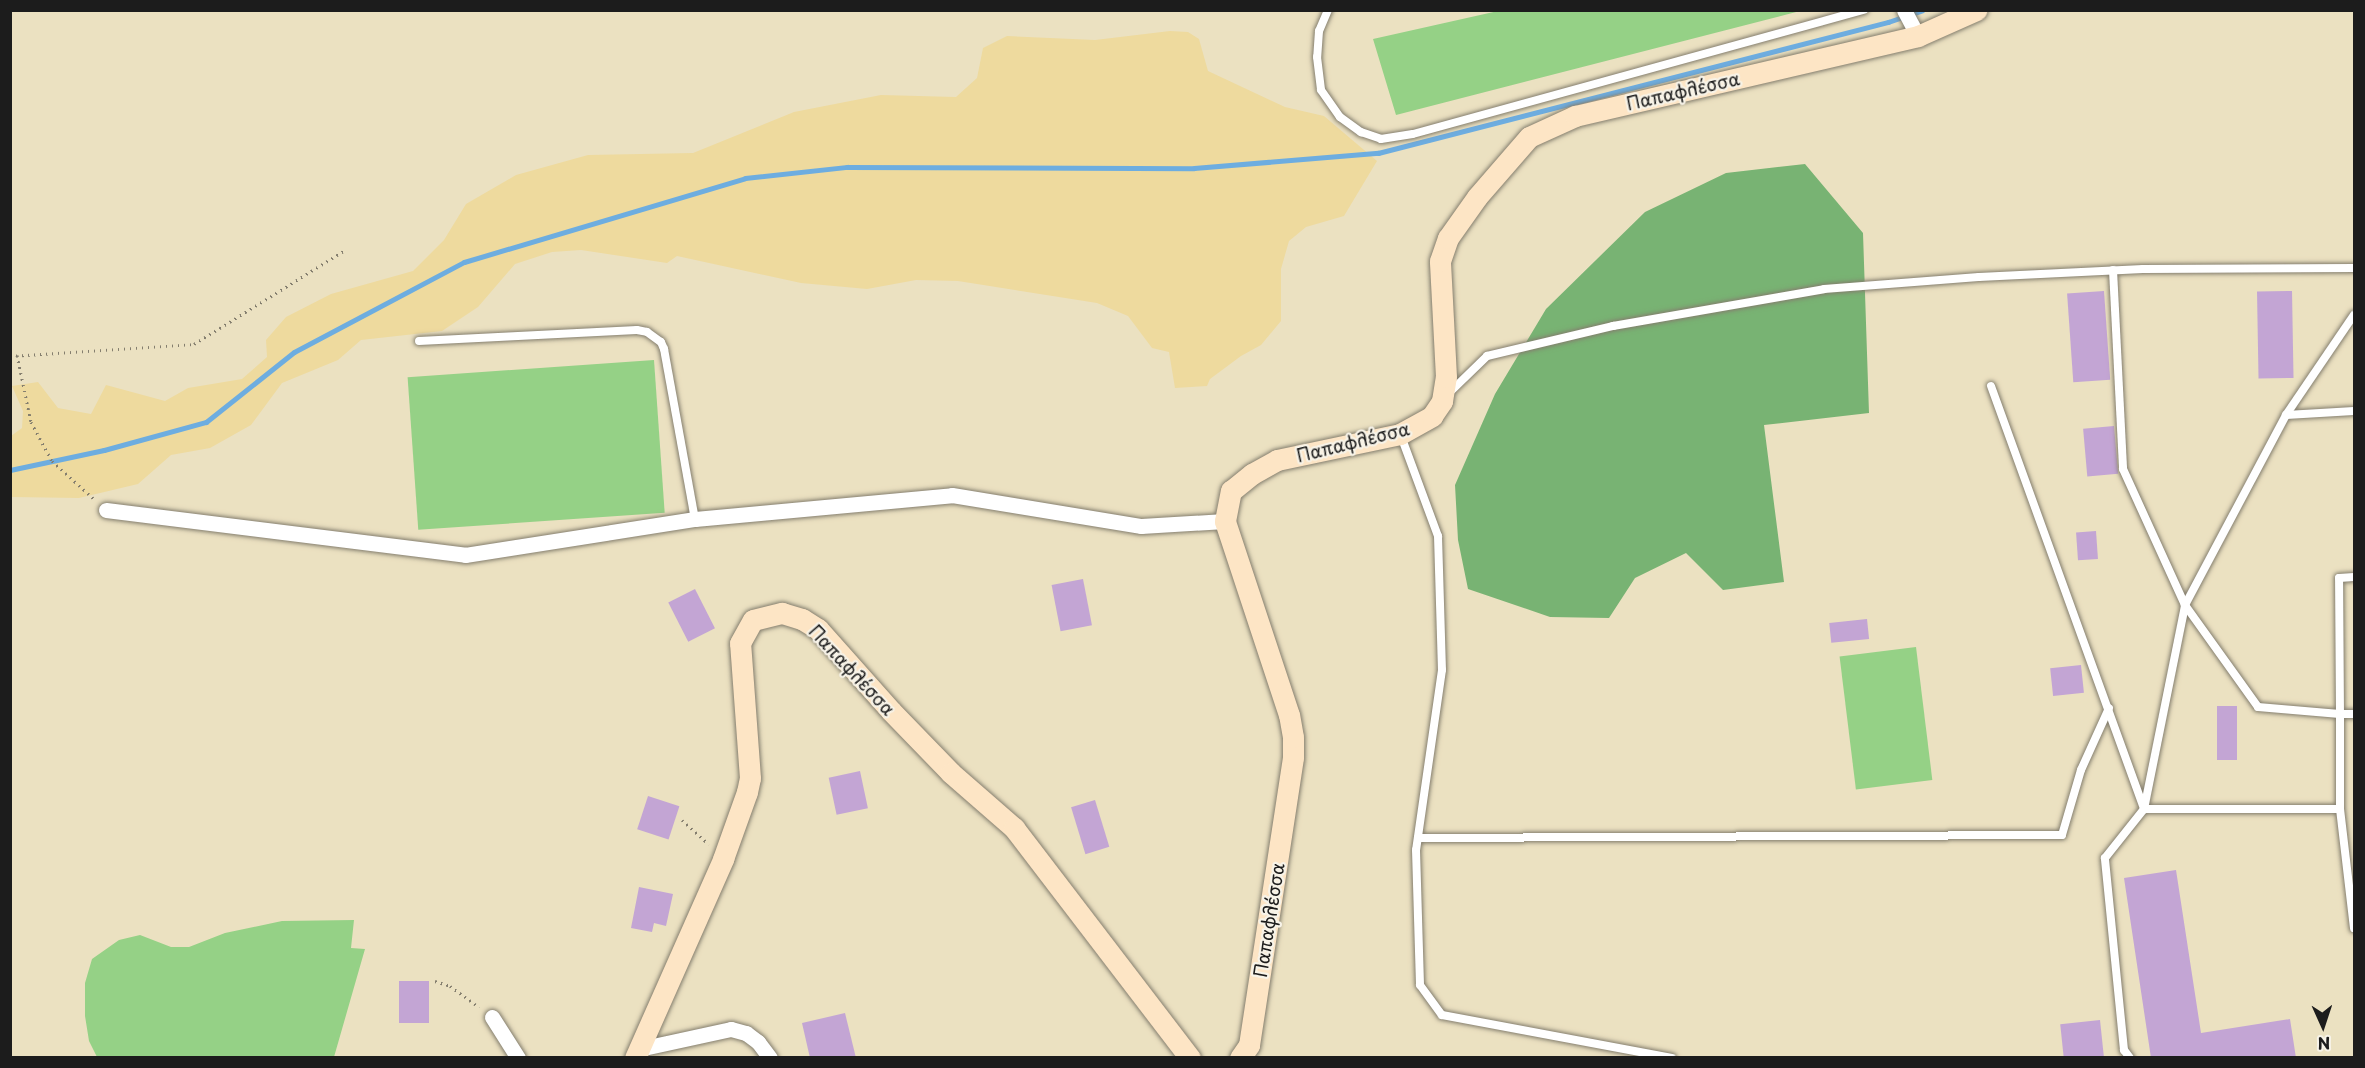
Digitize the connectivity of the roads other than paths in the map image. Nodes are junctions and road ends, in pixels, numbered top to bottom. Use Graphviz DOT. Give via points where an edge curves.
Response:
graph roads {
  1 [pos="1328,10"];
  2 [pos="1864,10"];
  3 [pos="1904,10"];
  4 [pos="1976,10"];
  5 [pos="1915,31"];
  6 [pos="2355,268"];
  7 [pos="2113,270"];
  8 [pos="2355,315"];
  9 [pos="419,341"];
  10 [pos="1991,386"];
  11 [pos="1442,401"];
  12 [pos="2355,411"];
  13 [pos="2286,415"];
  14 [pos="1400,434"];
  15 [pos="106,510"];
  16 [pos="695,519"];
  17 [pos="1225,521"];
  18 [pos="2355,577"];
  19 [pos="2185,605"];
  20 [pos="2109,708"];
  21 [pos="2340,714"];
  22 [pos="2355,714"];
  23 [pos="2144,809"];
  24 [pos="2340,809"];
  25 [pos="1418,838"];
  26 [pos="2354,925"];
  27 [pos="492,1017"];
  28 [pos="637,1053"];
  29 [pos="518,1058"];
  30 [pos="770,1058"];
  31 [pos="1190,1058"];
  32 [pos="1240,1058"];
  33 [pos="1672,1058"];
  34 [pos="2130,1058"];
  1 -- 2 [label="lane" via="1319,32 1321,90 1340,117 1361,132 1381,139 1413,134"];
  3 -- 5 [label="street"];
  4 -- 5 [label="street, Παπαφλέσσα"];
  5 -- 11 [label="street, Παπαφλέσσα" via="1575,116 1529,137 1462,217 1442,254 1446,377"];
  6 -- 7 [label="lane"];
  7 -- 11 [label="lane" via="1824,289 1613,326 1487,356"];
  7 -- 19 [label="lane" via="2123,469"];
  8 -- 13 [label="lane"];
  9 -- 16 [label="lane" via="637,330 655,337 664,349"];
  10 -- 20 [label="lane"];
  11 -- 14 [label="street, Παπαφλέσσα" via="1432,416"];
  12 -- 13 [label="lane"];
  13 -- 19 [label="lane"];
  14 -- 17 [label="street, Παπαφλέσσα" via="1277,460 1231,491"];
  14 -- 25 [label="lane" via="1438,536 1442,670"];
  15 -- 16 [label="street" via="465,555"];
  16 -- 17 [label="street" via="952,495 1141,526"];
  17 -- 32 [label="street, Παπαφλέσσα" via="1293,737 1250,1045"];
  18 -- 21 [label="lane" via="2339,578"];
  19 -- 21 [label="lane" via="2258,707"];
  19 -- 23 [label="lane"];
  20 -- 23 [label="lane"];
  20 -- 25 [label="lane" via="2081,770 2062,835"];
  21 -- 22 [label="lane"];
  21 -- 24 [label="lane"];
  23 -- 24 [label="lane"];
  23 -- 34 [label="lane" via="2105,858 2124,1050"];
  24 -- 26 [label="lane"];
  25 -- 33 [label="lane" via="1419,985 1442,1015"];
  27 -- 29 [label="street"];
  28 -- 30 [label="street" via="731,1029 746,1033"];
  28 -- 31 [label="street, Παπαφλέσσα" via="723,859 747,792 750,778 740,643 753,620 782,613 819,629 951,773 1014,828"];
}
